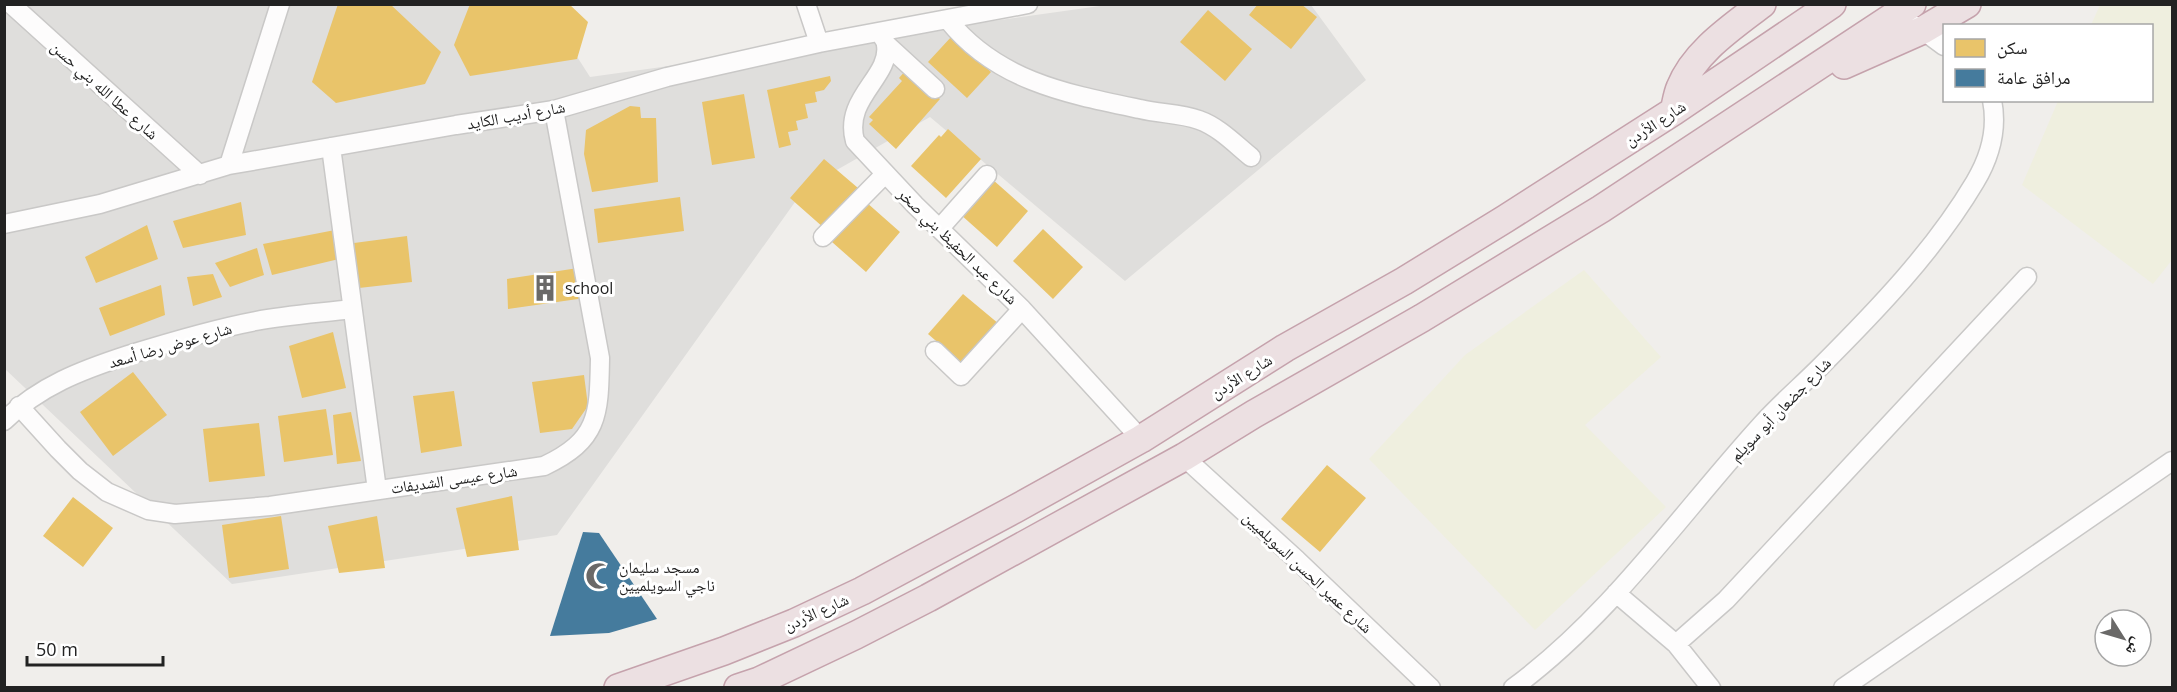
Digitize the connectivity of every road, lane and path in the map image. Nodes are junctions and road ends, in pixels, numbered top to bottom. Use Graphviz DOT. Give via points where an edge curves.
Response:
graph roads {
  1 [pos="11,4"];
  2 [pos="280,4"];
  3 [pos="806,4"];
  4 [pos="1028,4"];
  5 [pos="1762,4"];
  6 [pos="1832,4"];
  7 [pos="1967,4"];
  8 [pos="1904,10"];
  9 [pos="948,20"];
  10 [pos="1948,24"];
  11 [pos="1934,38"];
  12 [pos="883,39"];
  13 [pos="819,43"];
  14 [pos="935,89"];
  15 [pos="1992,102"];
  16 [pos="554,110"];
  17 [pos="1674,111"];
  18 [pos="1739,118"];
  19 [pos="331,147"];
  20 [pos="1251,157"];
  21 [pos="229,165"];
  22 [pos="885,174"];
  23 [pos="200,175"];
  24 [pos="987,176"];
  25 [pos="4,224"];
  26 [pos="940,228"];
  27 [pos="823,237"];
  28 [pos="2027,277"];
  29 [pos="352,309"];
  30 [pos="1022,309"];
  31 [pos="935,351"];
  32 [pos="19,406"];
  33 [pos="4,421"];
  34 [pos="1141,439"];
  35 [pos="1184,458"];
  36 [pos="2172,461"];
  37 [pos="377,490"];
  38 [pos="1616,593"];
  39 [pos="1676,644"];
  40 [pos="753,685"];
  41 [pos="618,687"];
  42 [pos="1431,687"];
  43 [pos="1513,687"];
  44 [pos="1711,687"];
  45 [pos="1843,687"];
  1 -- 23 [label="street, شارع عطا الله بني حسن"];
  2 -- 21 [label="street"];
  3 -- 13 [label="street"];
  4 -- 9 [label="street, شارع أديب الكايد"];
  5 -- 17 [label="highway" via="1693,65 1680,88"];
  6 -- 17 [label="highway, شارع الأردن"];
  7 -- 10 [label="highway"];
  8 -- 11 [label="street"];
  8 -- 18 [label="highway"];
  9 -- 12 [label="street, شارع أديب الكايد"];
  9 -- 20 [label="street" via="960,36 1018,76 1058,90 1200,120"];
  11 -- 18 [label="highway" via="1859,58"];
  12 -- 13 [label="street, شارع أديب الكايد"];
  12 -- 14 [label="street"];
  12 -- 22 [label="street, شارع عبد الحفيظ بني صخر" via="886,54 862,97 852,130 855,141"];
  13 -- 16 [label="street, شارع أديب الكايد" via="666,77"];
  15 -- 38 [label="street, شارع جضعان أبو سويلم" via="1994,135 1988,156 1932,245 1859,327 1764,421"];
  16 -- 19 [label="street, شارع أديب الكايد"];
  16 -- 37 [label="street, شارع عيسى الشديفات" via="600,358 600,397 593,424 581,443 566,456 544,466"];
  17 -- 34 [label="highway, شارع الأردن" via="1495,225 1285,348"];
  18 -- 35 [label="highway" via="1581,221"];
  19 -- 21 [label="street, شارع أديب الكايد"];
  19 -- 29 [label="street"];
  21 -- 23 [label="street, شارع أديب الكايد"];
  22 -- 26 [label="street, شارع عبد الحفيظ بني صخر"];
  22 -- 27 [label="street"];
  23 -- 25 [label="street, شارع أديب الكايد" via="100,204"];
  24 -- 26 [label="street"];
  26 -- 30 [label="street, شارع عبد الحفيظ بني صخر"];
  28 -- 39 [label="street" via="1726,600"];
  29 -- 32 [label="street, شارع عوض رضا أسعد" via="257,321 172,341 83,370"];
  29 -- 37 [label="street"];
  30 -- 31 [label="street" via="961,376"];
  30 -- 34 [label="street, شارع عبد الحفيظ بني صخر"];
  32 -- 33 [label="street, شارع عوض رضا أسعد"];
  32 -- 37 [label="street, شارع عيسى الشديفات" via="80,471 107,492 148,510 199,513"];
  34 -- 41 [label="highway, شارع الأردن" via="862,591 724,651"];
  35 -- 40 [label="highway" via="928,598"];
  35 -- 42 [label="street, شارع عمير الحسن السويلميين"];
  36 -- 45 [label="street"];
  38 -- 39 [label="street"];
  38 -- 43 [label="street, شارع جضعان أبو سويلم" via="1557,652"];
  39 -- 44 [label="street"];
}
